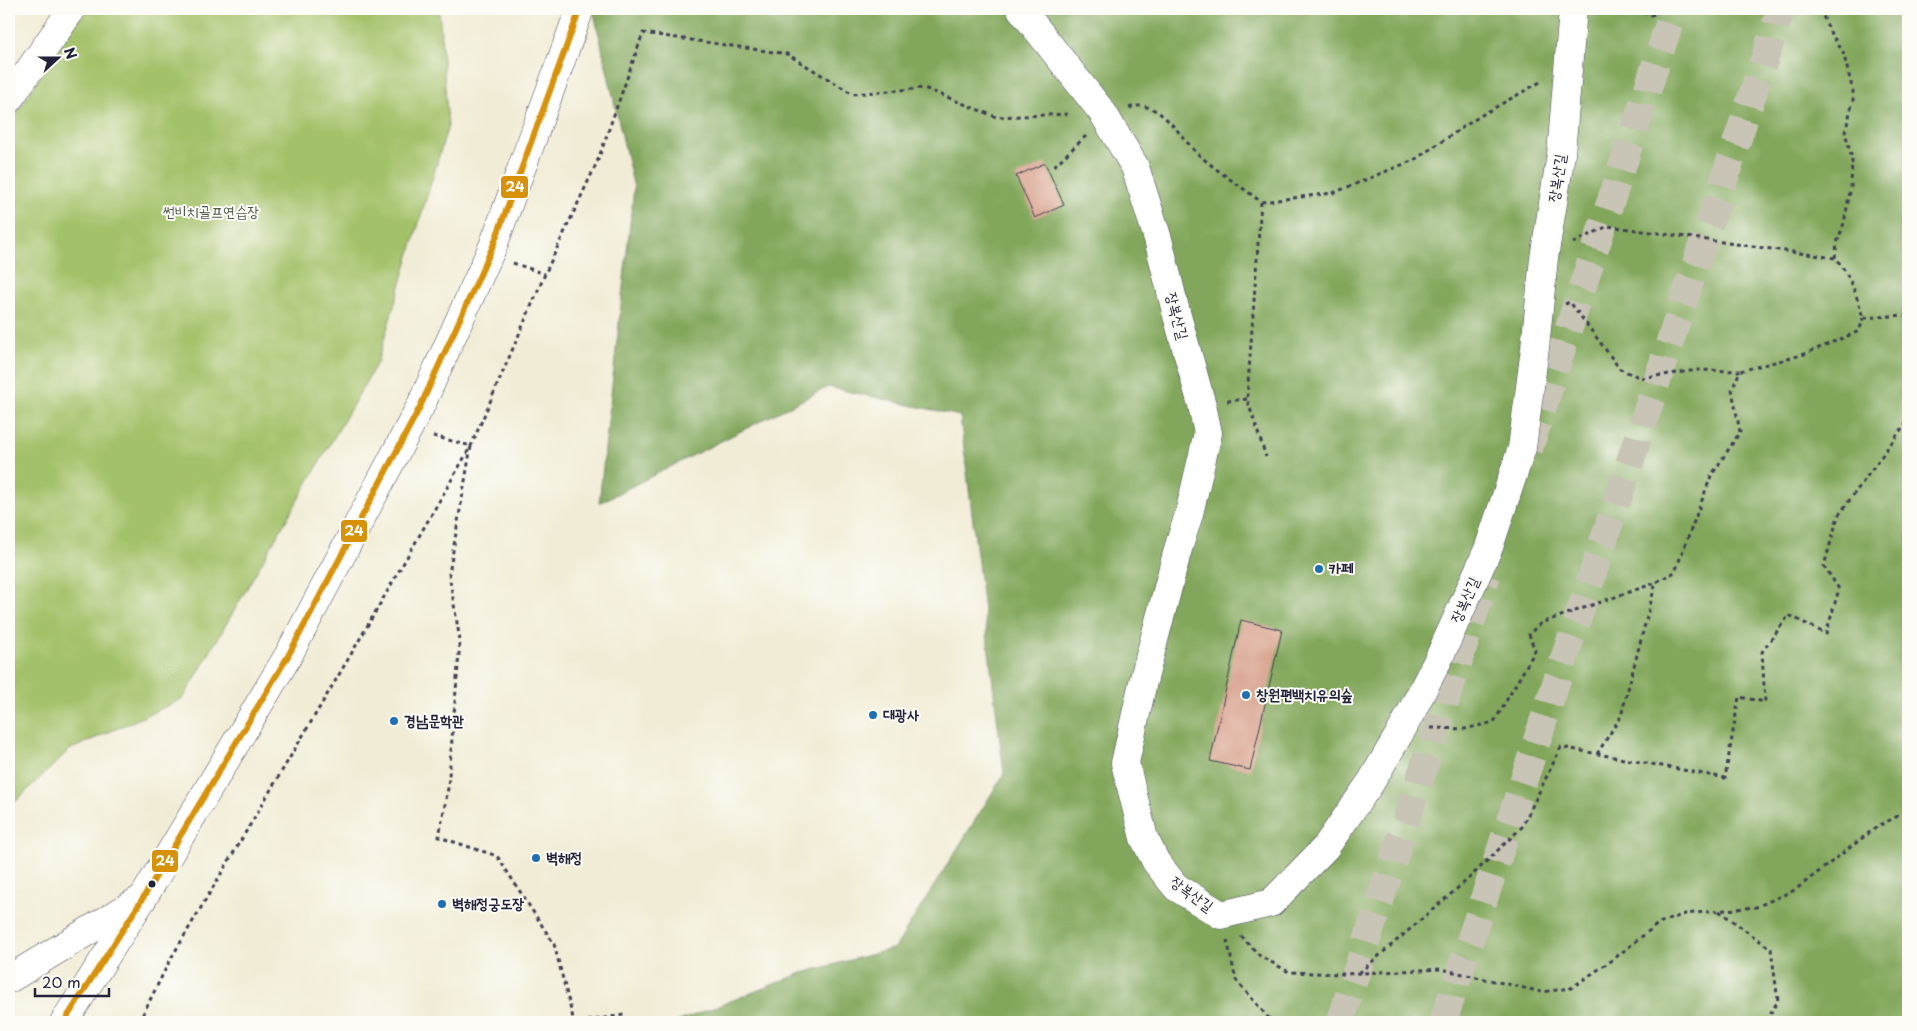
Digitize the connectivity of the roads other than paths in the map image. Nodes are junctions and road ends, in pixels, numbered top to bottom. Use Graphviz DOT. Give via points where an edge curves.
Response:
graph roads {
  1 [pos="72,9"];
  2 [pos="1021,9"];
  3 [pos="1573,9"];
  4 [pos="574,12"];
  5 [pos="9,99"];
  6 [pos="143,898"];
  7 [pos="9,979"];
  8 [pos="64,1022"];
  1 -- 5 [label="street"];
  2 -- 3 [label="street, 장복산길" via="1104,116 1135,167 1158,239 1208,433 1125,763 1144,838 1156,862 1176,886 1221,915 1271,903 1325,848 1371,782 1404,726 1490,547 1522,448 1544,258 1561,154"];
  4 -- 6 [label="street" via="489,254 420,407 288,656"];
  6 -- 7 [label="street"];
  6 -- 8 [label="street"];
}
